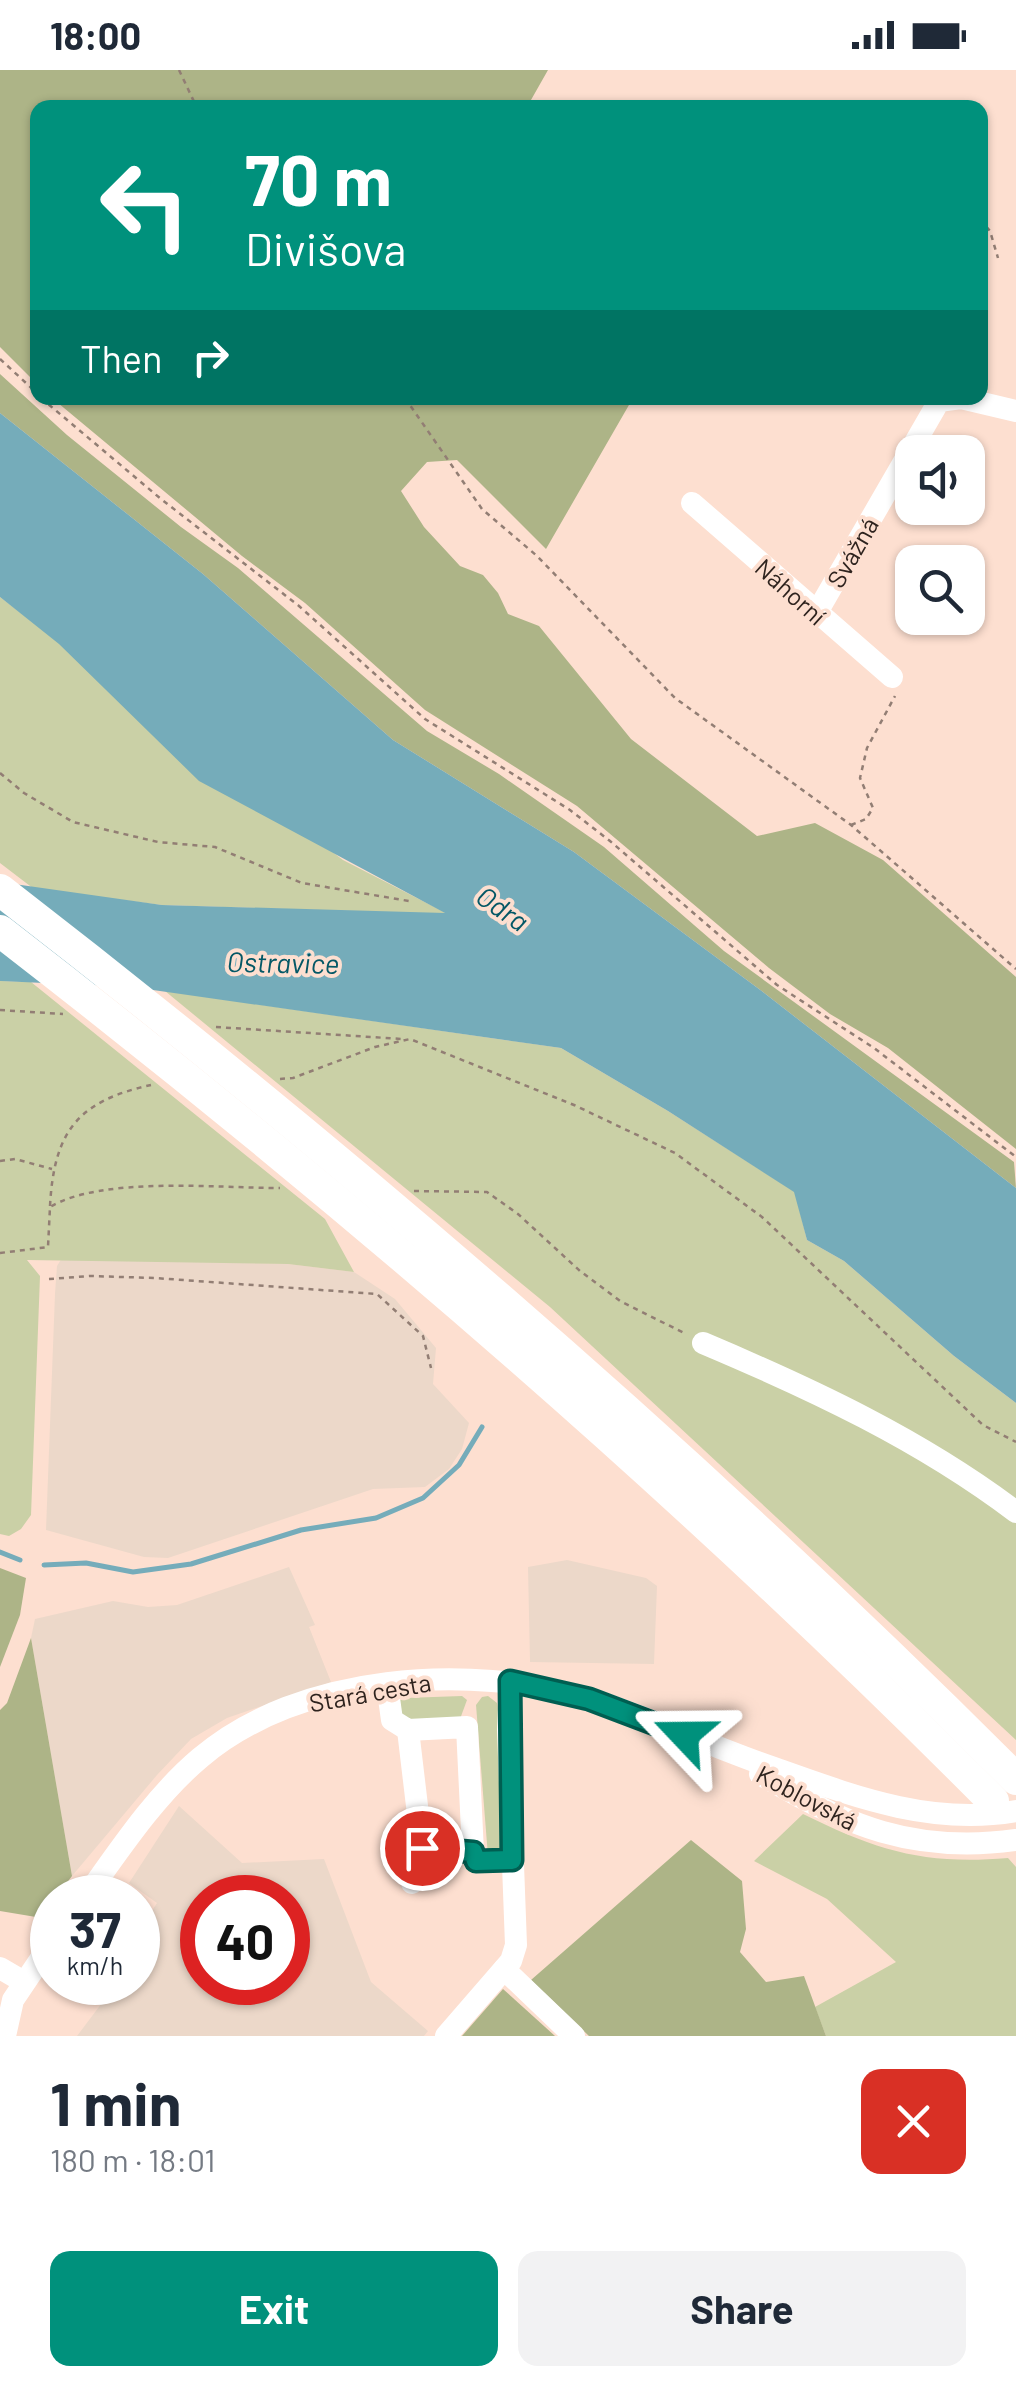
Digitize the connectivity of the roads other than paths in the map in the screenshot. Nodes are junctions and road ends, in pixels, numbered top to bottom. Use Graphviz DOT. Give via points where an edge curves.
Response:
graph roads {
  1 [pos="988,404"];
  2 [pos="938,405"];
  3 [pos="1016,411"];
  4 [pos="692,503"];
  5 [pos="816,614"];
  6 [pos="892,678"];
  7 [pos="0,890"];
  8 [pos="0,932"];
  9 [pos="704,1342"];
  10 [pos="1016,1512"];
  11 [pos="510,1681"];
  12 [pos="387,1684"];
  13 [pos="408,1730"];
  14 [pos="722,1752"];
  15 [pos="1008,1797"];
  16 [pos="1016,1840"];
  17 [pos="422,1848"];
  18 [pos="473,1852"];
  19 [pos="512,1860"];
  20 [pos="103,1875"];
  21 [pos="412,1883"];
  22 [pos="0,1968"];
  23 [pos="504,1970"];
  24 [pos="30,1973"];
  25 [pos="24,1982"];
  26 [pos="4,2025"];
  27 [pos="446,2036"];
  28 [pos="574,2036"];
  1 -- 3 [label="street, Svážná"];
  2 -- 5 [label="street, Svážná"];
  4 -- 5 [label="street, Náhorní"];
  5 -- 6 [label="street, Náhorní"];
  7 -- 15 [label="highway" via="300,1127 746,1516"];
  8 -- 15 [label="highway" via="458,1304"];
  9 -- 10 [label="street" via="852,1412"];
  11 -- 12 [label="street, Stará cesta"];
  11 -- 14 [label="street, Stará cesta" via="604,1703"];
  11 -- 19 [label="street"];
  12 -- 13 [label="street" via="392,1720"];
  12 -- 20 [label="street, Stará cesta" via="291,1708 224,1740 166,1792"];
  13 -- 17 [label="street"];
  13 -- 18 [label="street" via="467,1728"];
  14 -- 15 [label="street, Koblovská" via="870,1800 944,1815 980,1816"];
  14 -- 16 [label="street, Koblovská" via="859,1826 959,1844"];
  17 -- 18 [label="street"];
  17 -- 21 [label="street"];
  18 -- 19 [label="street" via="476,1861"];
  19 -- 23 [label="street" via="516,1945"];
  22 -- 25 [label="street"];
  23 -- 27 [label="street"];
  23 -- 28 [label="street"];
  24 -- 25 [label="street"];
  25 -- 26 [label="street"];
}
